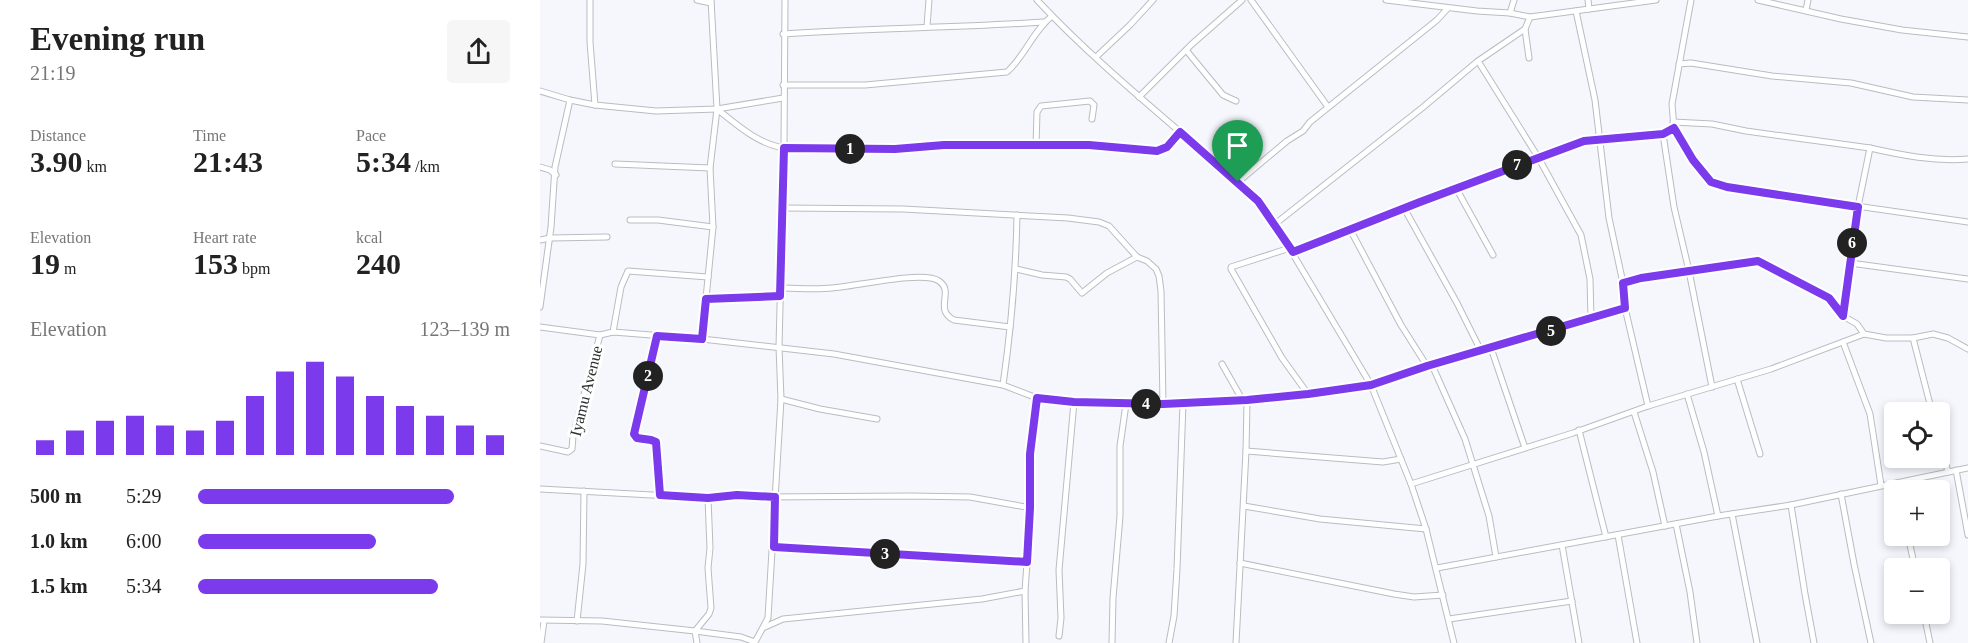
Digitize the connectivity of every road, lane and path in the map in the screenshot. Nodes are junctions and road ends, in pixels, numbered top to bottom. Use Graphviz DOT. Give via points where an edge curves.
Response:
graph roads {
  1 [pos="590,0"];
  2 [pos="697,0"];
  3 [pos="785,0"];
  4 [pos="929,0"];
  5 [pos="1037,0"];
  6 [pos="1153,0"];
  7 [pos="1242,0"];
  8 [pos="1251,0"];
  9 [pos="1386,0"];
  10 [pos="1514,0"];
  11 [pos="1588,0"];
  12 [pos="1656,0"];
  13 [pos="1691,0"];
  14 [pos="1758,0"];
  15 [pos="1808,0"];
  16 [pos="1400,1"];
  17 [pos="1642,1"];
  18 [pos="711,2"];
  19 [pos="1448,8"];
  20 [pos="1589,9"];
  21 [pos="1806,10"];
  22 [pos="1576,11"];
  23 [pos="1510,13"];
  24 [pos="1052,16"];
  25 [pos="1530,18"];
  26 [pos="1044,22"];
  27 [pos="927,26"];
  28 [pos="1525,29"];
  29 [pos="783,34"];
  30 [pos="1968,37"];
  31 [pos="1186,50"];
  32 [pos="1096,57"];
  33 [pos="1529,58"];
  34 [pos="1478,61"];
  35 [pos="1679,64"];
  36 [pos="783,85"];
  37 [pos="540,91"];
  38 [pos="1139,97"];
  39 [pos="783,98"];
  40 [pos="570,100"];
  41 [pos="1968,100"];
  42 [pos="1236,101"];
  43 [pos="595,105"];
  44 [pos="1328,106"];
  45 [pos="717,109"];
  46 [pos="1092,119"];
  47 [pos="1674,125"];
  48 [pos="1180,132"];
  49 [pos="1663,134"];
  50 [pos="1601,140"];
  51 [pos="1036,146"];
  52 [pos="784,148"];
  53 [pos="1870,148"];
  54 [pos="1538,157"];
  55 [pos="1968,159"];
  56 [pos="615,164"];
  57 [pos="540,167"];
  58 [pos="710,168"];
  59 [pos="556,175"];
  60 [pos="1238,182"];
  61 [pos="1456,188"];
  62 [pos="1858,207"];
  63 [pos="782,208"];
  64 [pos="1404,208"];
  65 [pos="1017,215"];
  66 [pos="630,220"];
  67 [pos="1968,222"];
  68 [pos="1275,224"];
  69 [pos="713,227"];
  70 [pos="1351,231"];
  71 [pos="607,237"];
  72 [pos="550,238"];
  73 [pos="540,240"];
  74 [pos="1291,250"];
  75 [pos="1493,255"];
  76 [pos="1137,257"];
  77 [pos="1850,263"];
  78 [pos="1016,269"];
  79 [pos="1689,271"];
  80 [pos="708,277"];
  81 [pos="1968,279"];
  82 [pos="1623,283"];
  83 [pos="780,288"];
  84 [pos="780,296"];
  85 [pos="706,299"];
  86 [pos="540,307"];
  87 [pos="1625,308"];
  88 [pos="1843,316"];
  89 [pos="1591,319"];
  90 [pos="540,327"];
  91 [pos="1010,327"];
  92 [pos="613,332"];
  93 [pos="600,334"];
  94 [pos="1864,334"];
  95 [pos="657,336"];
  96 [pos="1913,338"];
  97 [pos="702,339"];
  98 [pos="1842,342"];
  99 [pos="779,347"];
  100 [pos="1491,348"];
  101 [pos="1968,349"];
  102 [pos="1481,351"];
  103 [pos="1222,364"];
  104 [pos="1429,365"];
  105 [pos="1737,379"];
  106 [pos="1003,385"];
  107 [pos="1371,385"];
  108 [pos="1712,387"];
  109 [pos="1308,394"];
  110 [pos="1687,394"];
  111 [pos="1037,398"];
  112 [pos="781,399"];
  113 [pos="1245,401"];
  114 [pos="1074,402"];
  115 [pos="1929,402"];
  116 [pos="1183,403"];
  117 [pos="1126,404"];
  118 [pos="1163,404"];
  119 [pos="1648,406"];
  120 [pos="1634,412"];
  121 [pos="877,419"];
  122 [pos="1579,430"];
  123 [pos="540,446"];
  124 [pos="1525,448"];
  125 [pos="1246,451"];
  126 [pos="1760,454"];
  127 [pos="1401,459"];
  128 [pos="1472,465"];
  129 [pos="1947,468"];
  130 [pos="1968,468"];
  131 [pos="1956,470"];
  132 [pos="1948,472"];
  133 [pos="1908,480"];
  134 [pos="1411,484"];
  135 [pos="1884,484"];
  136 [pos="1881,485"];
  137 [pos="540,489"];
  138 [pos="584,491"];
  139 [pos="1841,494"];
  140 [pos="660,495"];
  141 [pos="775,497"];
  142 [pos="708,498"];
  143 [pos="1791,505"];
  144 [pos="1244,506"];
  145 [pos="1030,508"];
  146 [pos="1732,514"];
  147 [pos="1718,516"];
  148 [pos="1676,524"];
  149 [pos="1665,526"];
  150 [pos="1426,529"];
  151 [pos="1618,535"];
  152 [pos="1968,535"];
  153 [pos="1606,537"];
  154 [pos="1562,545"];
  155 [pos="774,547"];
  156 [pos="1496,556"];
  157 [pos="1027,562"];
  158 [pos="1240,563"];
  159 [pos="1437,568"];
  160 [pos="1025,591"];
  161 [pos="1443,595"];
  162 [pos="1572,601"];
  163 [pos="1449,619"];
  164 [pos="542,620"];
  165 [pos="577,621"];
  166 [pos="1926,624"];
  167 [pos="765,627"];
  168 [pos="695,631"];
  169 [pos="1059,636"];
  170 [pos="542,643"];
  171 [pos="696,643"];
  172 [pos="755,643"];
  173 [pos="1026,643"];
  174 [pos="1112,643"];
  175 [pos="1169,643"];
  176 [pos="1236,643"];
  177 [pos="1454,643"];
  178 [pos="1579,643"];
  179 [pos="1637,643"];
  180 [pos="1697,643"];
  181 [pos="1757,643"];
  182 [pos="1814,643"];
  183 [pos="1871,643"];
  184 [pos="1930,643"];
  1 -- 43 [label="street"];
  2 -- 18 [label="street"];
  3 -- 29 [label="street"];
  4 -- 27 [label="street"];
  5 -- 24 [label="street"];
  6 -- 32 [label="street"];
  7 -- 31 [label="street"];
  8 -- 44 [label="street"];
  9 -- 16 [label="street"];
  10 -- 23 [label="street"];
  11 -- 20 [label="street"];
  12 -- 17 [label="street"];
  13 -- 35 [label="street"];
  14 -- 21 [label="street"];
  15 -- 21 [label="street"];
  16 -- 19 [label="street"];
  17 -- 20 [label="street"];
  18 -- 45 [label="street"];
  19 -- 23 [label="street"];
  19 -- 44 [label="street"];
  20 -- 22 [label="street"];
  21 -- 30 [label="street" via="1902,30"];
  22 -- 25 [label="street"];
  22 -- 50 [label="street"];
  23 -- 25 [label="street"];
  24 -- 26 [label="street"];
  24 -- 32 [label="street"];
  25 -- 28 [label="street"];
  26 -- 27 [label="street"];
  26 -- 36 [label="street" via="1006,72 865,85"];
  27 -- 29 [label="street"];
  28 -- 33 [label="street"];
  28 -- 34 [label="street"];
  29 -- 36 [label="street"];
  31 -- 38 [label="street"];
  31 -- 42 [label="street" via="1223,95"];
  32 -- 38 [label="street"];
  34 -- 54 [label="street"];
  34 -- 68 [label="street"];
  35 -- 41 [label="street" via="1851,83 1913,97"];
  35 -- 47 [label="street" via="1672,104"];
  36 -- 39 [label="street"];
  37 -- 40 [label="street"];
  38 -- 48 [label="street"];
  39 -- 45 [label="street"];
  39 -- 52 [label="street"];
  40 -- 43 [label="street"];
  40 -- 59 [label="street"];
  43 -- 45 [label="street" via="656,111"];
  44 -- 60 [label="street"];
  45 -- 52 [label="street" via="759,140"];
  45 -- 58 [label="street"];
  46 -- 51 [label="street" via="1094,105 1090,101 1041,106 1037,112"];
  47 -- 49 [label="street"];
  47 -- 53 [label="street" via="1712,124"];
  47 -- 62 [label="street" via="1693,160 1711,182"];
  48 -- 51 [label="street" via="1167,147 1157,151"];
  48 -- 60 [label="street"];
  49 -- 50 [label="street"];
  49 -- 79 [label="street"];
  50 -- 54 [label="street" via="1584,141"];
  50 -- 82 [label="street" via="1609,218"];
  51 -- 52 [label="street"];
  52 -- 63 [label="street"];
  53 -- 55 [label="street" via="1906,156"];
  53 -- 62 [label="street"];
  54 -- 61 [label="street"];
  54 -- 89 [label="street" via="1581,235 1590,279"];
  56 -- 58 [label="street"];
  57 -- 59 [label="street"];
  58 -- 69 [label="street"];
  59 -- 72 [label="street"];
  60 -- 68 [label="street"];
  61 -- 64 [label="street"];
  61 -- 75 [label="street"];
  62 -- 67 [label="street"];
  62 -- 77 [label="street"];
  63 -- 65 [label="street"];
  63 -- 83 [label="street"];
  64 -- 70 [label="street"];
  64 -- 102 [label="street"];
  65 -- 76 [label="street" via="1099,222 1109,226"];
  65 -- 78 [label="street"];
  66 -- 69 [label="street"];
  68 -- 74 [label="street"];
  69 -- 80 [label="street"];
  70 -- 74 [label="street"];
  70 -- 104 [label="street" via="1401,325"];
  71 -- 72 [label="street"];
  72 -- 73 [label="street"];
  72 -- 86 [label="street"];
  74 -- 107 [label="street"];
  74 -- 109 [label="street" via="1231,269 1282,358"];
  76 -- 78 [label="street" via="1107,273 1082,293 1066,277"];
  76 -- 118 [label="street" via="1147,261 1159,276"];
  77 -- 81 [label="street"];
  77 -- 88 [label="street"];
  78 -- 91 [label="street"];
  79 -- 82 [label="street"];
  79 -- 88 [label="street" via="1758,261 1829,298"];
  79 -- 108 [label="street"];
  80 -- 85 [label="street"];
  80 -- 92 [label="street" via="628,271"];
  82 -- 87 [label="street"];
  83 -- 84 [label="street"];
  83 -- 91 [label="street" via="832,288 897,278 933,278 945,290 946,316"];
  84 -- 85 [label="street"];
  84 -- 99 [label="street"];
  85 -- 97 [label="street"];
  87 -- 89 [label="street"];
  87 -- 119 [label="street"];
  88 -- 94 [label="street" via="1857,324"];
  89 -- 100 [label="street"];
  90 -- 93 [label="street"];
  91 -- 106 [label="street"];
  92 -- 93 [label="street"];
  92 -- 95 [label="street"];
  93 -- 123 [label="street, Iyamu Avenue" via="570,451"];
  94 -- 96 [label="street" via="1886,339"];
  94 -- 98 [label="street"];
  95 -- 97 [label="street"];
  95 -- 140 [label="street" via="634,434 656,442"];
  96 -- 101 [label="street" via="1933,334"];
  96 -- 115 [label="street"];
  97 -- 99 [label="street"];
  98 -- 105 [label="street"];
  98 -- 136 [label="street" via="1870,414"];
  99 -- 106 [label="street"];
  99 -- 112 [label="street"];
  100 -- 102 [label="street"];
  100 -- 124 [label="street"];
  102 -- 104 [label="street"];
  103 -- 113 [label="street"];
  104 -- 107 [label="street"];
  104 -- 128 [label="street" via="1465,439"];
  105 -- 108 [label="street"];
  105 -- 126 [label="street"];
  106 -- 111 [label="street"];
  107 -- 109 [label="street"];
  107 -- 127 [label="street"];
  108 -- 110 [label="street"];
  109 -- 113 [label="street"];
  110 -- 119 [label="street"];
  110 -- 147 [label="street"];
  111 -- 114 [label="street"];
  111 -- 145 [label="street" via="1030,454"];
  112 -- 121 [label="street"];
  112 -- 141 [label="street"];
  113 -- 116 [label="street"];
  113 -- 125 [label="street"];
  114 -- 117 [label="street"];
  114 -- 169 [label="street" via="1060,558"];
  116 -- 118 [label="street"];
  116 -- 175 [label="street" via="1177,569"];
  117 -- 118 [label="street"];
  117 -- 174 [label="street" via="1120,446"];
  119 -- 120 [label="street"];
  120 -- 122 [label="street"];
  120 -- 149 [label="street"];
  122 -- 124 [label="street"];
  122 -- 153 [label="street"];
  124 -- 128 [label="street"];
  125 -- 127 [label="street" via="1383,462"];
  125 -- 144 [label="street"];
  127 -- 134 [label="street"];
  128 -- 134 [label="street"];
  128 -- 156 [label="street" via="1489,516"];
  129 -- 132 [label="street"];
  130 -- 131 [label="street"];
  131 -- 132 [label="street"];
  131 -- 152 [label="street"];
  132 -- 133 [label="street"];
  134 -- 150 [label="street"];
  135 -- 136 [label="street"];
  136 -- 139 [label="street"];
  137 -- 138 [label="street"];
  138 -- 140 [label="street"];
  138 -- 165 [label="street"];
  139 -- 143 [label="street"];
  139 -- 183 [label="street"];
  140 -- 142 [label="street"];
  141 -- 142 [label="street"];
  141 -- 145 [label="street" via="970,497"];
  141 -- 155 [label="street"];
  142 -- 168 [label="street" via="711,608"];
  143 -- 146 [label="street"];
  143 -- 182 [label="street"];
  144 -- 150 [label="street" via="1320,519"];
  144 -- 158 [label="street"];
  145 -- 157 [label="street"];
  146 -- 147 [label="street"];
  146 -- 181 [label="street"];
  147 -- 148 [label="street"];
  148 -- 149 [label="street"];
  148 -- 180 [label="street"];
  149 -- 151 [label="street"];
  150 -- 159 [label="street"];
  151 -- 153 [label="street"];
  151 -- 179 [label="street"];
  153 -- 154 [label="street"];
  154 -- 156 [label="street"];
  154 -- 162 [label="street"];
  155 -- 157 [label="street"];
  155 -- 167 [label="street"];
  156 -- 159 [label="street"];
  157 -- 160 [label="street"];
  158 -- 161 [label="street" via="1394,594"];
  158 -- 176 [label="street"];
  159 -- 161 [label="street"];
  160 -- 167 [label="street" via="982,599 783,619"];
  160 -- 173 [label="street"];
  161 -- 163 [label="street"];
  162 -- 163 [label="street"];
  162 -- 178 [label="street"];
  163 -- 177 [label="street"];
  164 -- 165 [label="street"];
  164 -- 170 [label="street"];
  165 -- 168 [label="street"];
  166 -- 184 [label="street"];
  167 -- 172 [label="street"];
  168 -- 171 [label="street"];
  168 -- 172 [label="street" via="741,637"];
}
